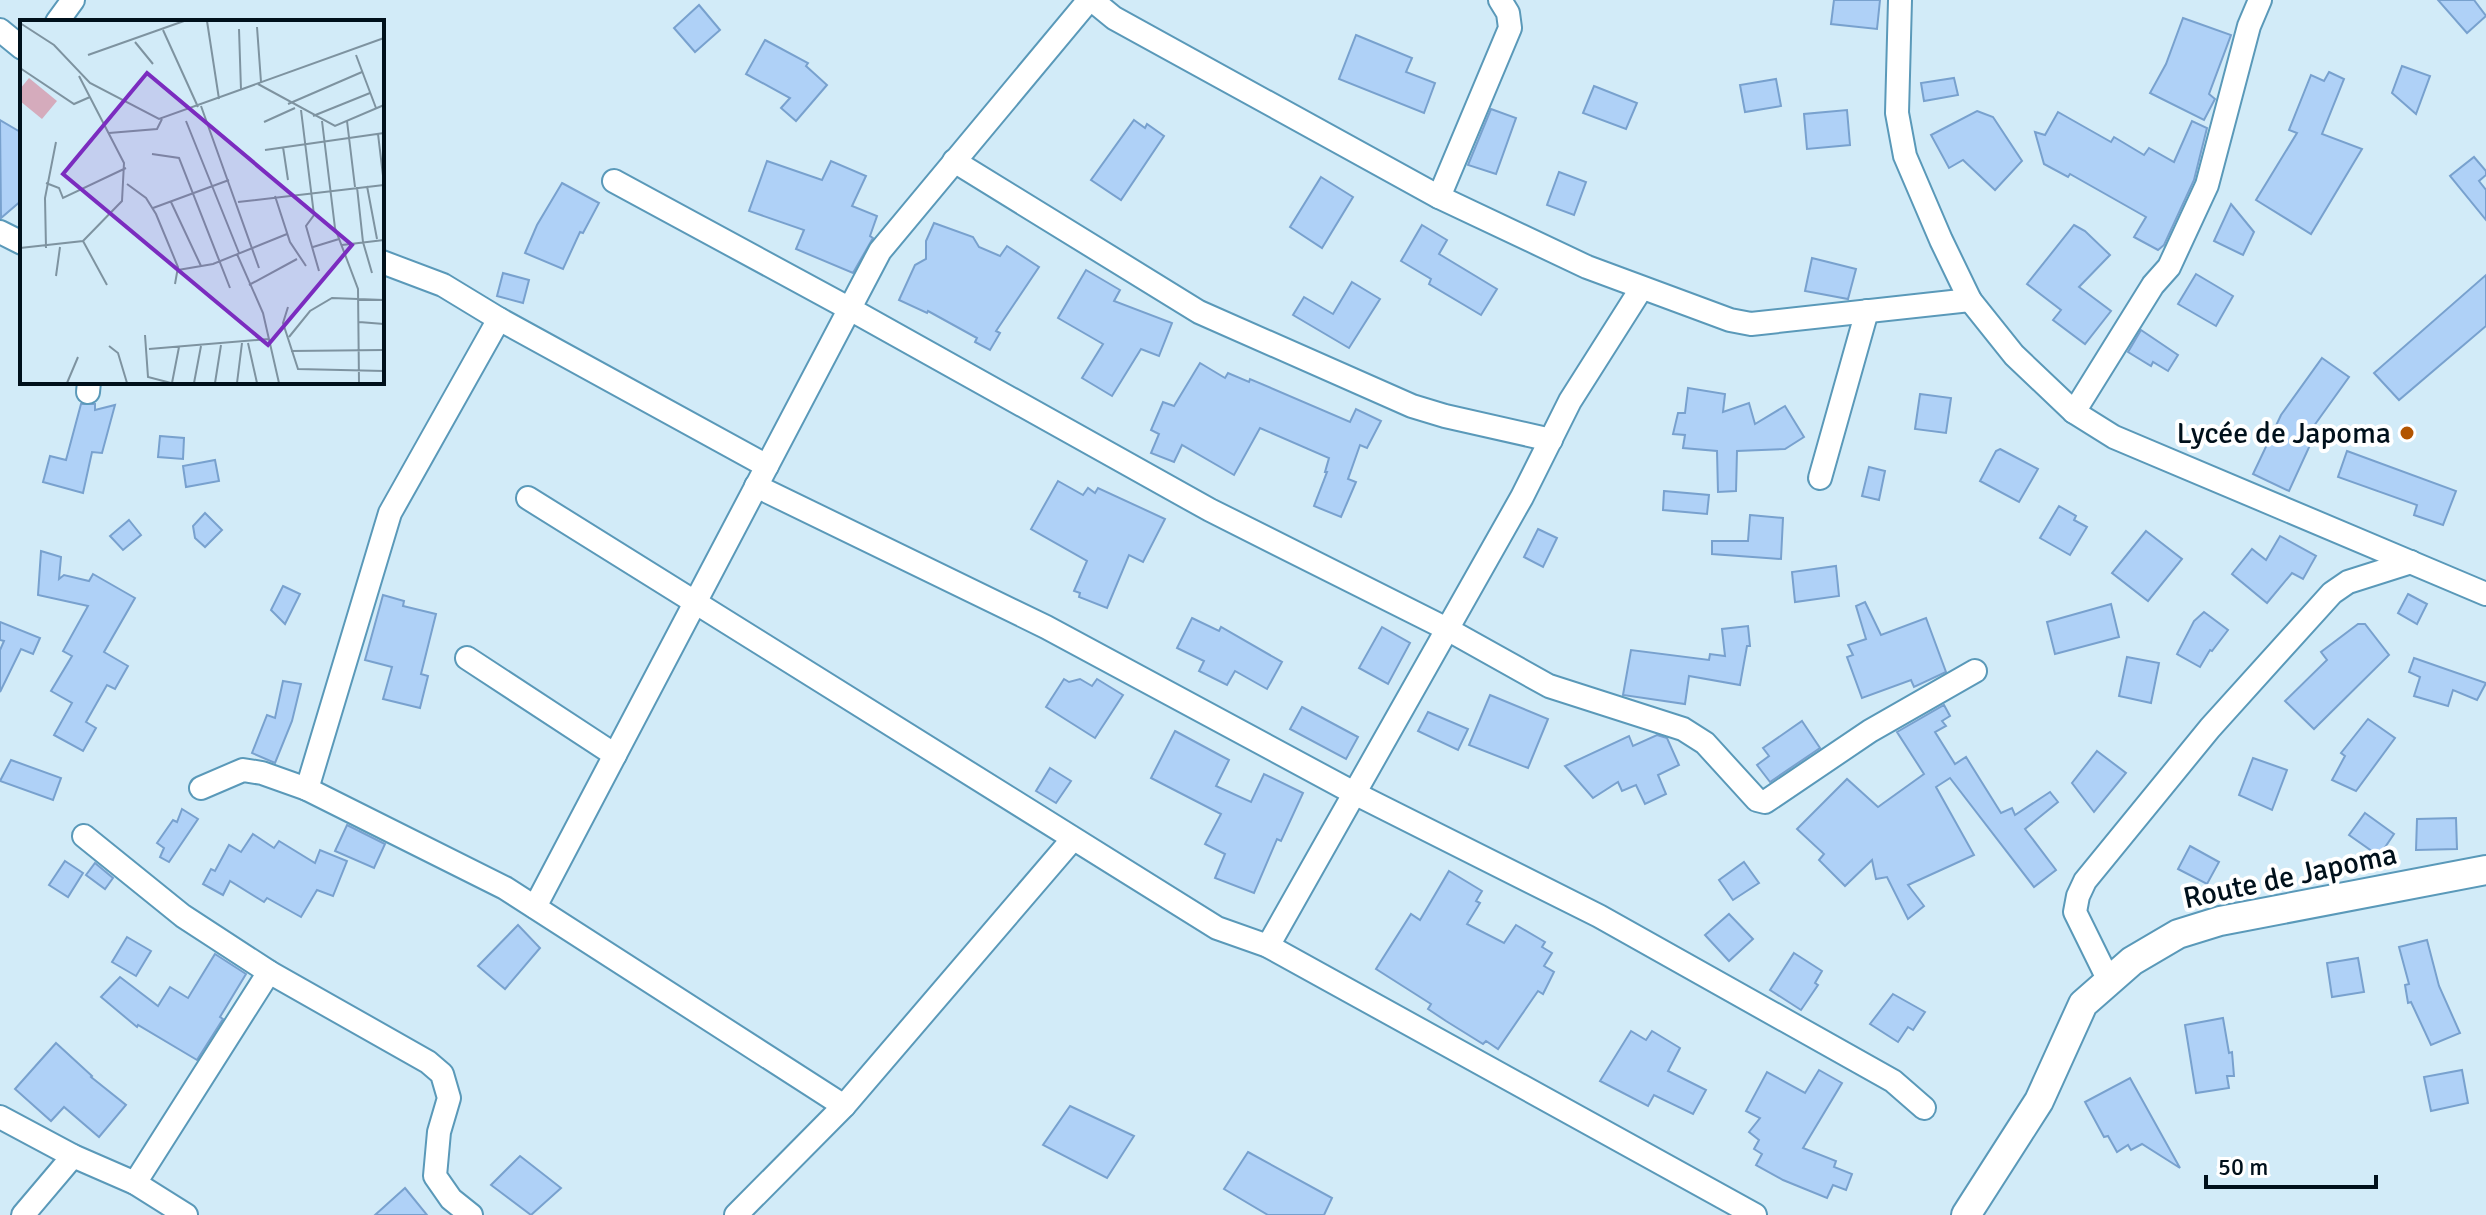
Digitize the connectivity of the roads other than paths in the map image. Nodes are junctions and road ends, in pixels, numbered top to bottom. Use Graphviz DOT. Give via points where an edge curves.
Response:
graph roads {
  1 [pos="73,0"];
  2 [pos="1091,0"];
  3 [pos="1500,0"];
  4 [pos="1900,0"];
  5 [pos="2260,0"];
  6 [pos="58,20"];
  7 [pos="0,30"];
  8 [pos="20,46"];
  9 [pos="954,161"];
  10 [pos="614,181"];
  11 [pos="1439,197"];
  12 [pos="0,232"];
  13 [pos="20,242"];
  14 [pos="384,263"];
  15 [pos="1641,289"];
  16 [pos="1970,300"];
  17 [pos="850,309"];
  18 [pos="1867,311"];
  19 [pos="499,319"];
  20 [pos="2074,412"];
  21 [pos="1551,440"];
  22 [pos="762,476"];
  23 [pos="1820,478"];
  24 [pos="528,498"];
  25 [pos="2411,562"];
  26 [pos="2486,594"];
  27 [pos="695,603"];
  28 [pos="1447,629"];
  29 [pos="467,658"];
  30 [pos="1975,671"];
  31 [pos="615,755"];
  32 [pos="201,788"];
  33 [pos="307,789"];
  34 [pos="1354,793"];
  35 [pos="84,836"];
  36 [pos="1072,840"];
  37 [pos="2486,870"];
  38 [pos="535,907"];
  39 [pos="1268,946"];
  40 [pos="269,972"];
  41 [pos="2109,981"];
  42 [pos="844,1106"];
  43 [pos="1924,1108"];
  44 [pos="0,1117"];
  45 [pos="73,1156"];
  46 [pos="135,1183"];
  47 [pos="23,1215"];
  48 [pos="186,1215"];
  49 [pos="471,1215"];
  50 [pos="736,1215"];
  51 [pos="1755,1215"];
  52 [pos="1966,1215"];
  1 -- 6 [label="street"];
  2 -- 9 [label="street"];
  2 -- 11 [label="street" via="1114,18"];
  3 -- 11 [label="street" via="1510,28"];
  4 -- 16 [label="street" via="1897,113 1905,156"];
  5 -- 20 [label="street" via="2207,185 2169,267"];
  7 -- 8 [label="street"];
  9 -- 17 [label="street" via="880,251"];
  9 -- 21 [label="street" via="1199,312 1412,406"];
  10 -- 17 [label="street"];
  11 -- 15 [label="street"];
  12 -- 13 [label="street"];
  14 -- 19 [label="street" via="443,285"];
  15 -- 18 [label="street" via="1751,324"];
  15 -- 21 [label="street"];
  16 -- 18 [label="street"];
  16 -- 20 [label="street" via="2014,355"];
  17 -- 22 [label="street"];
  17 -- 28 [label="street" via="1210,510"];
  18 -- 23 [label="street"];
  19 -- 22 [label="street"];
  19 -- 33 [label="street" via="390,513"];
  20 -- 25 [label="street" via="2114,437"];
  21 -- 28 [label="street"];
  22 -- 27 [label="street"];
  22 -- 34 [label="street"];
  24 -- 27 [label="street"];
  25 -- 26 [label="street"];
  25 -- 41 [label="street" via="2348,582 2332,593 2210,728 2085,881 2075,912"];
  27 -- 31 [label="street"];
  27 -- 36 [label="street"];
  28 -- 30 [label="street" via="1549,686 1683,729 1712,749 1751,795 1765,802 1870,731"];
  28 -- 34 [label="street"];
  29 -- 31 [label="street"];
  31 -- 38 [label="street"];
  32 -- 33 [label="street" via="243,770"];
  33 -- 38 [label="street"];
  34 -- 39 [label="street"];
  34 -- 43 [label="street" via="1599,916 1893,1081"];
  35 -- 40 [label="street" via="183,916"];
  36 -- 39 [label="street" via="1217,928"];
  36 -- 42 [label="street"];
  37 -- 41 [label="street, Route de Japoma" via="2220,921 2178,934"];
  38 -- 42 [label="street"];
  39 -- 51 [label="street"];
  40 -- 46 [label="street"];
  40 -- 49 [label="street" via="442,1074 449,1098 435,1176"];
  41 -- 52 [label="street, Route de Japoma" via="2083,1004 2039,1101"];
  42 -- 50 [label="street"];
  44 -- 45 [label="street"];
  45 -- 46 [label="street"];
  45 -- 47 [label="street"];
  46 -- 48 [label="street"];
}
